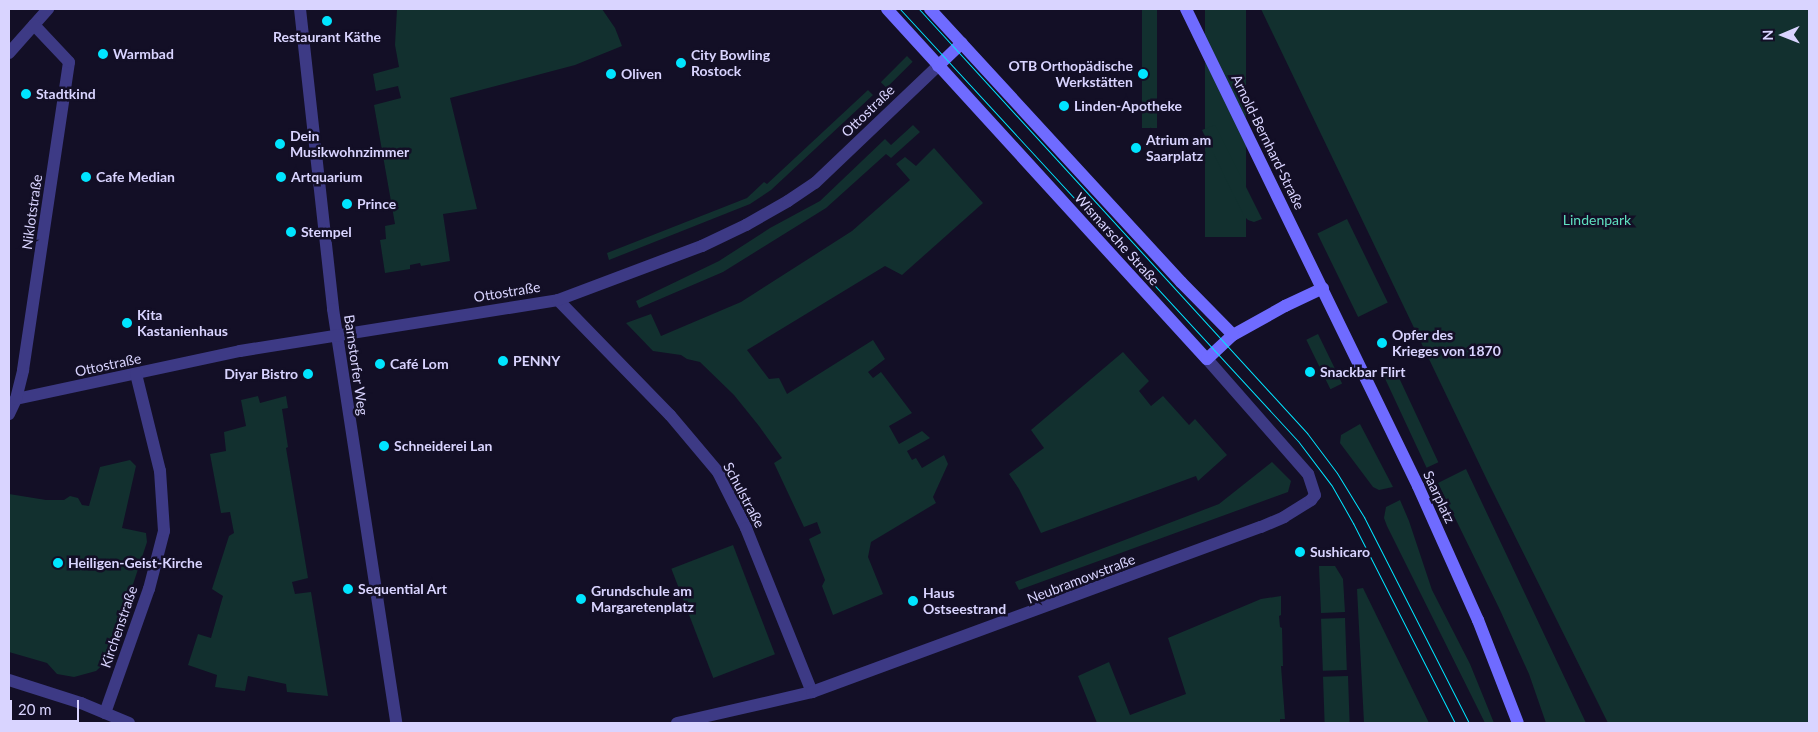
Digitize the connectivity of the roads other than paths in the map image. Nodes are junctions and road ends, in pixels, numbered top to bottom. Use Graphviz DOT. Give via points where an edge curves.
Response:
graph roads {
  1 [pos="48,9"];
  2 [pos="300,9"];
  3 [pos="887,9"];
  4 [pos="930,9"];
  5 [pos="1186,9"];
  6 [pos="34,25"];
  7 [pos="962,43"];
  8 [pos="9,53"];
  9 [pos="938,66"];
  10 [pos="1323,288"];
  11 [pos="558,300"];
  12 [pos="337,334"];
  13 [pos="1233,335"];
  14 [pos="1207,360"];
  15 [pos="136,374"];
  16 [pos="16,399"];
  17 [pos="9,414"];
  18 [pos="1315,495"];
  19 [pos="9,680"];
  20 [pos="812,692"];
  21 [pos="105,713"];
  22 [pos="129,723"];
  23 [pos="396,723"];
  24 [pos="677,723"];
  25 [pos="1518,723"];
  1 -- 6 [label="street"];
  2 -- 12 [label="street, Barnstorfer Weg"];
  3 -- 9 [label="street, Wismarsche Straße"];
  4 -- 7 [label="street, Wismarsche Straße"];
  5 -- 10 [label="street, Arnold-Bernhard-Straße"];
  6 -- 8 [label="street"];
  6 -- 16 [label="street, Niklotstraße" via="69,62 25,362"];
  7 -- 9 [label="street"];
  7 -- 13 [label="street, Wismarsche Straße"];
  9 -- 11 [label="street, Ottostraße" via="815,183 788,201 702,246"];
  9 -- 14 [label="street, Wismarsche Straße"];
  10 -- 13 [label="street"];
  10 -- 25 [label="street, Saarplatz" via="1455,568"];
  11 -- 12 [label="street, Ottostraße"];
  11 -- 20 [label="street, Schulstraße" via="670,415 718,472 746,528"];
  12 -- 15 [label="street, Ottostraße"];
  12 -- 23 [label="street, Barnstorfer Weg"];
  13 -- 14 [label="street"];
  14 -- 18 [label="street, Wismarsche Straße" via="1308,474"];
  15 -- 16 [label="street, Ottostraße"];
  15 -- 21 [label="street, Kirchenstraße" via="160,471 164,531 149,589"];
  16 -- 17 [label="street, Niklotstraße"];
  18 -- 20 [label="street, Neubramowstraße" via="1284,517 1261,527"];
  19 -- 21 [label="street"];
  20 -- 24 [label="street, Neubramowstraße"];
  21 -- 22 [label="street"];
}
